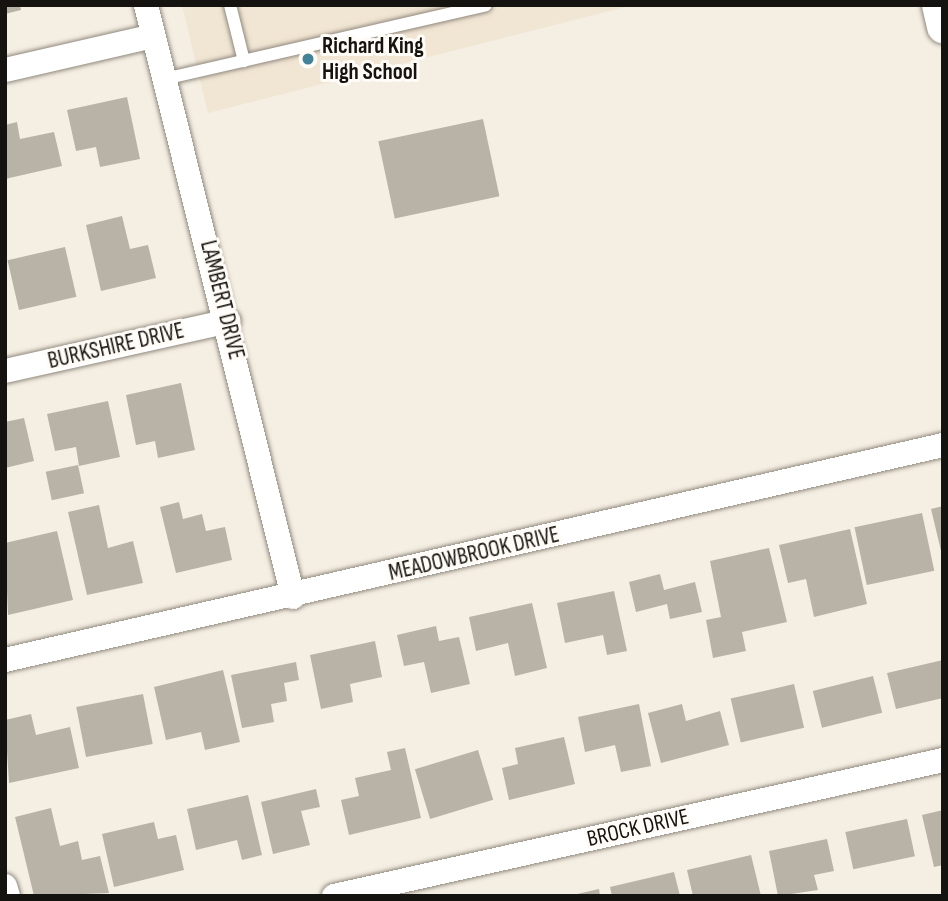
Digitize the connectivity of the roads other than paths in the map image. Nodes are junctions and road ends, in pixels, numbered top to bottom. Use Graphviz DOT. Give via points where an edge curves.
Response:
graph roads {
  1 [pos="146,5"];
  2 [pos="230,5"];
  3 [pos="485,5"];
  4 [pos="938,5"];
  5 [pos="943,27"];
  6 [pos="153,36"];
  7 [pos="244,61"];
  8 [pos="5,70"];
  9 [pos="164,79"];
  10 [pos="228,321"];
  11 [pos="5,371"];
  12 [pos="943,445"];
  13 [pos="293,597"];
  14 [pos="5,660"];
  15 [pos="943,760"];
  16 [pos="5,886"];
  17 [pos="8,896"];
  18 [pos="334,896"];
  1 -- 6 [label="street, LAMBERT DRIVE"];
  2 -- 7 [label="lane"];
  3 -- 7 [label="lane"];
  4 -- 5 [label="street"];
  6 -- 8 [label="street"];
  6 -- 9 [label="street, LAMBERT DRIVE"];
  7 -- 9 [label="lane"];
  9 -- 10 [label="street, LAMBERT DRIVE"];
  10 -- 11 [label="street, BURKSHIRE DRIVE"];
  10 -- 13 [label="street, LAMBERT DRIVE"];
  12 -- 13 [label="street, MEADOWBROOK DRIVE"];
  13 -- 14 [label="street, MEADOWBROOK DRIVE"];
  15 -- 18 [label="street, BROCK DRIVE"];
  16 -- 17 [label="street"];
}
